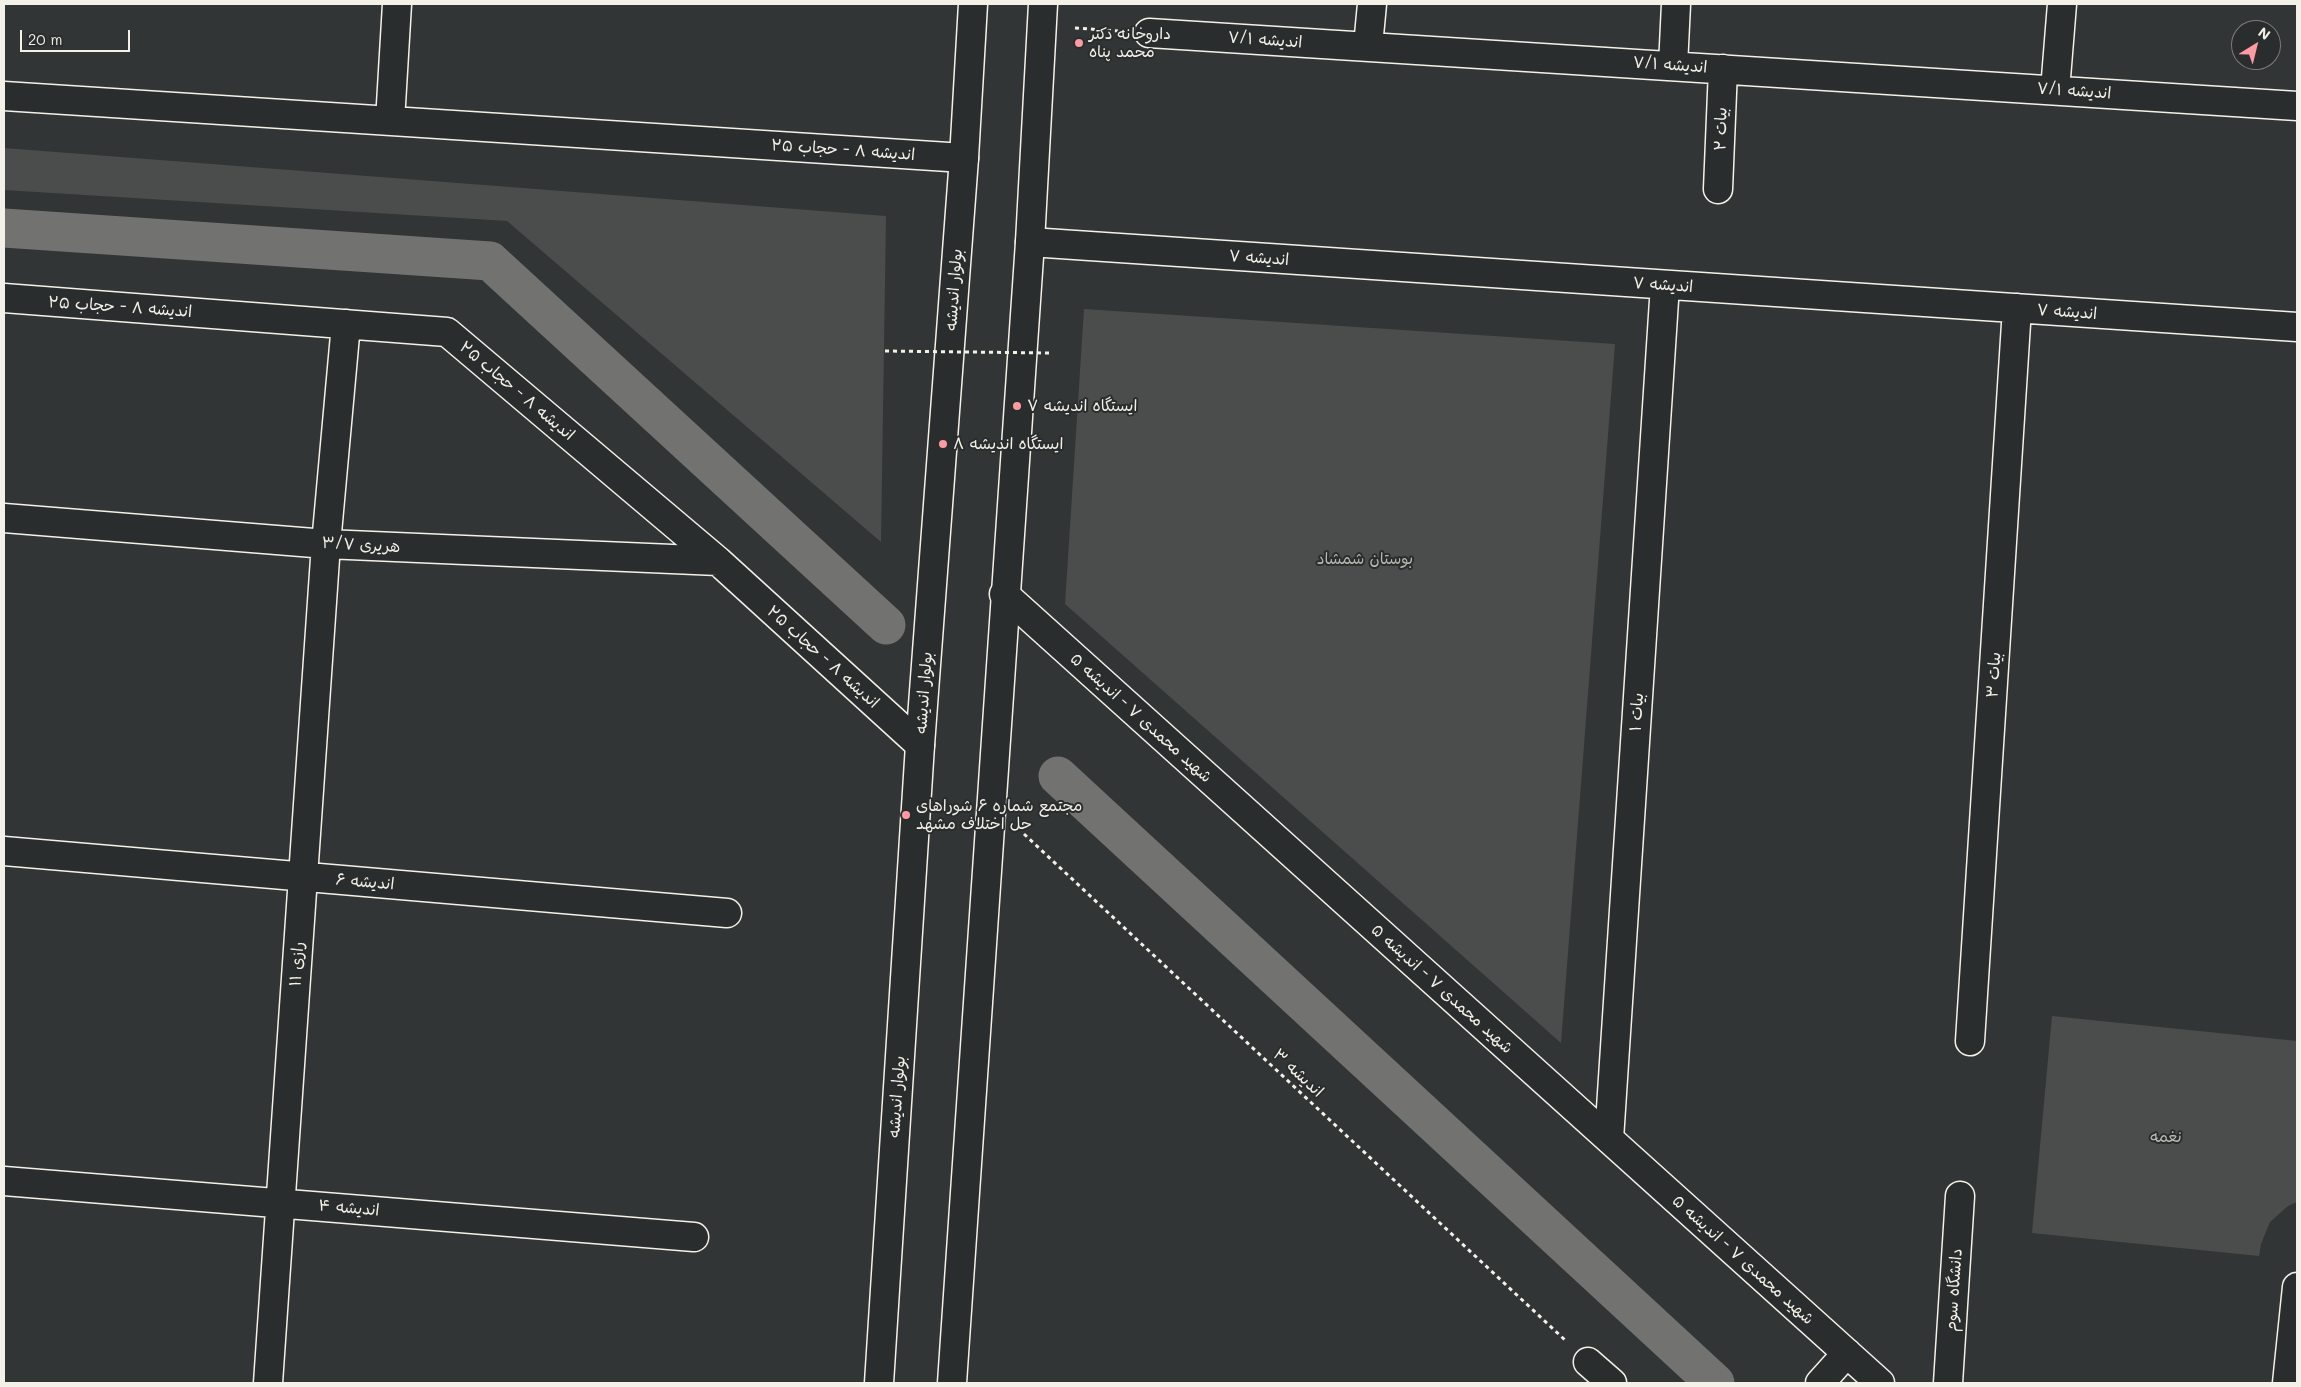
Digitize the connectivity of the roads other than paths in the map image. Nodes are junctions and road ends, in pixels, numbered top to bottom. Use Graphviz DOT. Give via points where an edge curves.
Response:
graph roads {
  1 [pos="397,4"];
  2 [pos="973,4"];
  3 [pos="1372,4"];
  4 [pos="1676,4"];
  5 [pos="2062,4"];
  6 [pos="1042,15"];
  7 [pos="1149,33"];
  8 [pos="1368,46"];
  9 [pos="1672,66"];
  10 [pos="1723,69"];
  11 [pos="2055,90"];
  12 [pos="4,96"];
  13 [pos="2297,106"];
  14 [pos="390,121"];
  15 [pos="964,158"];
  16 [pos="1718,188"];
  17 [pos="1030,242"];
  18 [pos="1665,285"];
  19 [pos="4,298"];
  20 [pos="2017,308"];
  21 [pos="346,324"];
  22 [pos="2297,327"];
  23 [pos="4,518"];
  24 [pos="326,544"];
  25 [pos="718,561"];
  26 [pos="1004,594"];
  27 [pos="920,745"];
  28 [pos="4,851"];
  29 [pos="303,877"];
  30 [pos="727,913"];
  31 [pos="1970,1041"];
  32 [pos="1609,1139"];
  33 [pos="4,1181"];
  34 [pos="1960,1196"];
  35 [pos="281,1202"];
  36 [pos="694,1237"];
  37 [pos="2297,1287"];
  38 [pos="1847,1353"];
  39 [pos="1587,1373"];
  40 [pos="268,1383"];
  41 [pos="879,1383"];
  42 [pos="952,1383"];
  43 [pos="1612,1383"];
  44 [pos="1820,1383"];
  45 [pos="1880,1383"];
  46 [pos="1948,1383"];
  47 [pos="2287,1383"];
  1 -- 14 [label="street"];
  2 -- 15 [label="street, بولوار اندیشه"];
  3 -- 8 [label="street"];
  4 -- 9 [label="street"];
  5 -- 11 [label="street"];
  6 -- 17 [label="street"];
  7 -- 8 [label="street, اندیشه ۷/۱"];
  8 -- 9 [label="street, اندیشه ۷/۱"];
  9 -- 10 [label="street, اندیشه ۷/۱"];
  10 -- 11 [label="street, اندیشه ۷/۱"];
  10 -- 16 [label="street, بیات ۲"];
  11 -- 13 [label="street, اندیشه ۷/۱"];
  12 -- 14 [label="street, اندیشه ۸ - حجاب ۲۵"];
  14 -- 15 [label="street, اندیشه ۸ - حجاب ۲۵"];
  15 -- 27 [label="street, بولوار اندیشه"];
  17 -- 18 [label="street, اندیشه ۷"];
  17 -- 26 [label="street"];
  18 -- 20 [label="street, اندیشه ۷"];
  18 -- 32 [label="street, بیات ۱"];
  19 -- 21 [label="street, اندیشه ۸ - حجاب ۲۵"];
  20 -- 22 [label="street, اندیشه ۷"];
  20 -- 31 [label="street, بیات ۳"];
  21 -- 24 [label="street, رازی ۱۱"];
  21 -- 25 [label="street, اندیشه ۸ - حجاب ۲۵" via="447,332"];
  23 -- 24 [label="street, هریری ۳/۷"];
  24 -- 25 [label="street, هریری ۳/۷"];
  24 -- 29 [label="street, رازی ۱۱"];
  25 -- 27 [label="street, اندیشه ۸ - حجاب ۲۵"];
  26 -- 32 [label="street, شهید محمدی ۷ - اندیشه ۵"];
  26 -- 42 [label="street"];
  27 -- 41 [label="street, بولوار اندیشه"];
  28 -- 29 [label="street, اندیشه ۶"];
  29 -- 30 [label="street, اندیشه ۶"];
  29 -- 35 [label="street, رازی ۱۱"];
  32 -- 38 [label="street, شهید محمدی ۷ - اندیشه ۵"];
  33 -- 35 [label="street, اندیشه ۴"];
  34 -- 46 [label="street, دانشگاه سوم"];
  35 -- 36 [label="street, اندیشه ۴"];
  35 -- 40 [label="street, رازی ۱۱"];
  37 -- 47 [label="street"];
  38 -- 44 [label="street"];
  38 -- 45 [label="street, شهید محمدی ۷ - اندیشه ۵"];
  39 -- 43 [label="street"];
}
